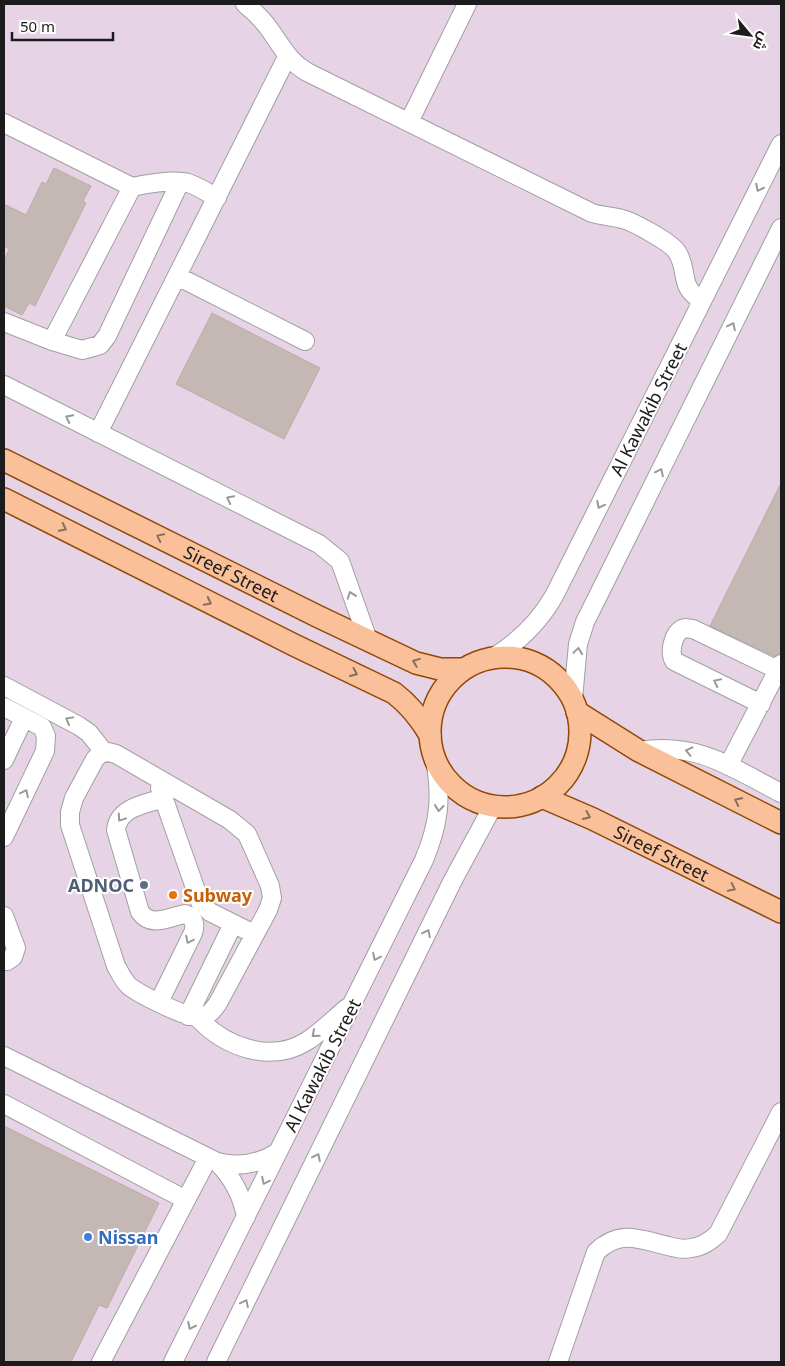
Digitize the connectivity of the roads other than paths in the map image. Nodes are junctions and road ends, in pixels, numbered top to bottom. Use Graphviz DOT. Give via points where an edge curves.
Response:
graph roads {
  1 [pos="467,4"];
  2 [pos="251,6"];
  3 [pos="287,57"];
  4 [pos="409,122"];
  5 [pos="4,123"];
  6 [pos="781,144"];
  7 [pos="180,182"];
  8 [pos="132,187"];
  9 [pos="217,198"];
  10 [pos="781,228"];
  11 [pos="177,276"];
  12 [pos="702,301"];
  13 [pos="4,322"];
  14 [pos="52,341"];
  15 [pos="305,341"];
  16 [pos="4,385"];
  17 [pos="98,433"];
  18 [pos="4,460"];
  19 [pos="4,498"];
  20 [pos="4,506"];
  21 [pos="33,513"];
  22 [pos="368,640"];
  23 [pos="494,657"];
  24 [pos="780,667"];
  25 [pos="463,669"];
  26 [pos="4,686"];
  27 [pos="760,704"];
  28 [pos="575,705"];
  29 [pos="4,707"];
  30 [pos="24,718"];
  31 [pos="430,735"];
  32 [pos="640,751"];
  33 [pos="104,752"];
  34 [pos="4,760"];
  35 [pos="435,760"];
  36 [pos="728,766"];
  37 [pos="157,778"];
  38 [pos="781,792"];
  39 [pos="542,797"];
  40 [pos="164,798"];
  41 [pos="493,806"];
  42 [pos="781,823"];
  43 [pos="4,837"];
  44 [pos="781,912"];
  45 [pos="4,916"];
  46 [pos="233,924"];
  47 [pos="254,934"];
  48 [pos="4,960"];
  49 [pos="159,1002"];
  50 [pos="353,1003"];
  51 [pos="193,1017"];
  52 [pos="4,1056"];
  53 [pos="4,1104"];
  54 [pos="781,1112"];
  55 [pos="278,1152"];
  56 [pos="213,1160"];
  57 [pos="186,1200"];
  58 [pos="246,1217"];
  59 [pos="101,1362"];
  60 [pos="173,1362"];
  61 [pos="216,1362"];
  62 [pos="558,1362"];
  1 -- 4 [label="street"];
  2 -- 3 [label="street"];
  3 -- 4 [label="street" via="306,72"];
  3 -- 9 [label="street"];
  4 -- 12 [label="street" via="592,213 622,219 666,241 681,259 689,290"];
  5 -- 8 [label="street"];
  6 -- 12 [label="street, Al Kawakib Street, one-way"];
  7 -- 8 [label="street"];
  7 -- 9 [label="street"];
  7 -- 14 [label="street" via="100,345 82,350"];
  8 -- 14 [label="street"];
  9 -- 11 [label="street"];
  28 -- 10 [label="street, one-way" via="578,644 585,622"];
  11 -- 15 [label="street"];
  11 -- 17 [label="street"];
  12 -- 23 [label="street, Al Kawakib Street, one-way" via="554,596 535,625"];
  13 -- 14 [label="street"];
  17 -- 16 [label="street, one-way"];
  22 -- 17 [label="street, one-way" via="340,561 319,544"];
  22 -- 18 [label="main road, Sireef Street, one-way"];
  19 -- 21 [label="main road, Sireef Street"];
  20 -- 21 [label="street"];
  21 -- 31 [label="main road, Sireef Street, one-way" via="394,693 409,705"];
  25 -- 22 [label="main road, Sireef Street, one-way" via="428,667"];
  23 -- 25 [label="main road"];
  23 -- 28 [label="main road" via="526,659 540,665 564,686"];
  24 -- 27 [label="street"];
  27 -- 24 [label="street, one-way" via="674,661 671,649 679,632 685,628 694,629"];
  25 -- 31 [label="main road" via="442,691 431,719"];
  33 -- 26 [label="street, one-way" via="79,726"];
  27 -- 36 [label="street"];
  28 -- 32 [label="main road"];
  28 -- 39 [label="main road" via="580,731 577,751 570,769 558,785"];
  29 -- 30 [label="street"];
  30 -- 34 [label="street"];
  43 -- 30 [label="street, one-way" via="45,751 46,736 42,727"];
  31 -- 35 [label="main road"];
  36 -- 32 [label="street, one-way" via="681,749"];
  42 -- 32 [label="main road, one-way"];
  33 -- 37 [label="street" via="116,754"];
  33 -- 49 [label="street" via="95,759 74,798 70,825 121,976 134,989"];
  35 -- 41 [label="main road" via="444,777 458,791"];
  35 -- 50 [label="street, Al Kawakib Street, one-way" via="440,801 432,841"];
  36 -- 38 [label="street"];
  37 -- 40 [label="street"];
  37 -- 47 [label="street" via="230,820 247,834 272,891 270,904"];
  39 -- 41 [label="main road" via="510,807"];
  39 -- 44 [label="main road, Sireef Street, one-way"];
  40 -- 46 [label="street" via="196,896 210,912"];
  40 -- 49 [label="street, one-way" via="126,812 118,821 116,830 143,916 157,921 184,914 193,919 193,933"];
  61 -- 41 [label="street, Al Kawakib Street, one-way" via="453,880"];
  45 -- 48 [label="street" via="16,948 13,957 7,962"];
  46 -- 47 [label="street"];
  46 -- 51 [label="street"];
  47 -- 51 [label="street" via="218,1003 208,1015"];
  49 -- 51 [label="street"];
  50 -- 51 [label="street, one-way" via="308,1041 278,1052 246,1049"];
  50 -- 55 [label="street, Al Kawakib Street"];
  52 -- 56 [label="street"];
  53 -- 57 [label="street"];
  54 -- 62 [label="street" via="718,1234 705,1244 690,1249 618,1238 596,1252"];
  55 -- 56 [label="street" via="249,1165"];
  55 -- 58 [label="street, Al Kawakib Street, one-way"];
  56 -- 57 [label="street"];
  56 -- 58 [label="street" via="237,1187"];
  57 -- 59 [label="street"];
  58 -- 60 [label="street, Al Kawakib Street, one-way"];
}
